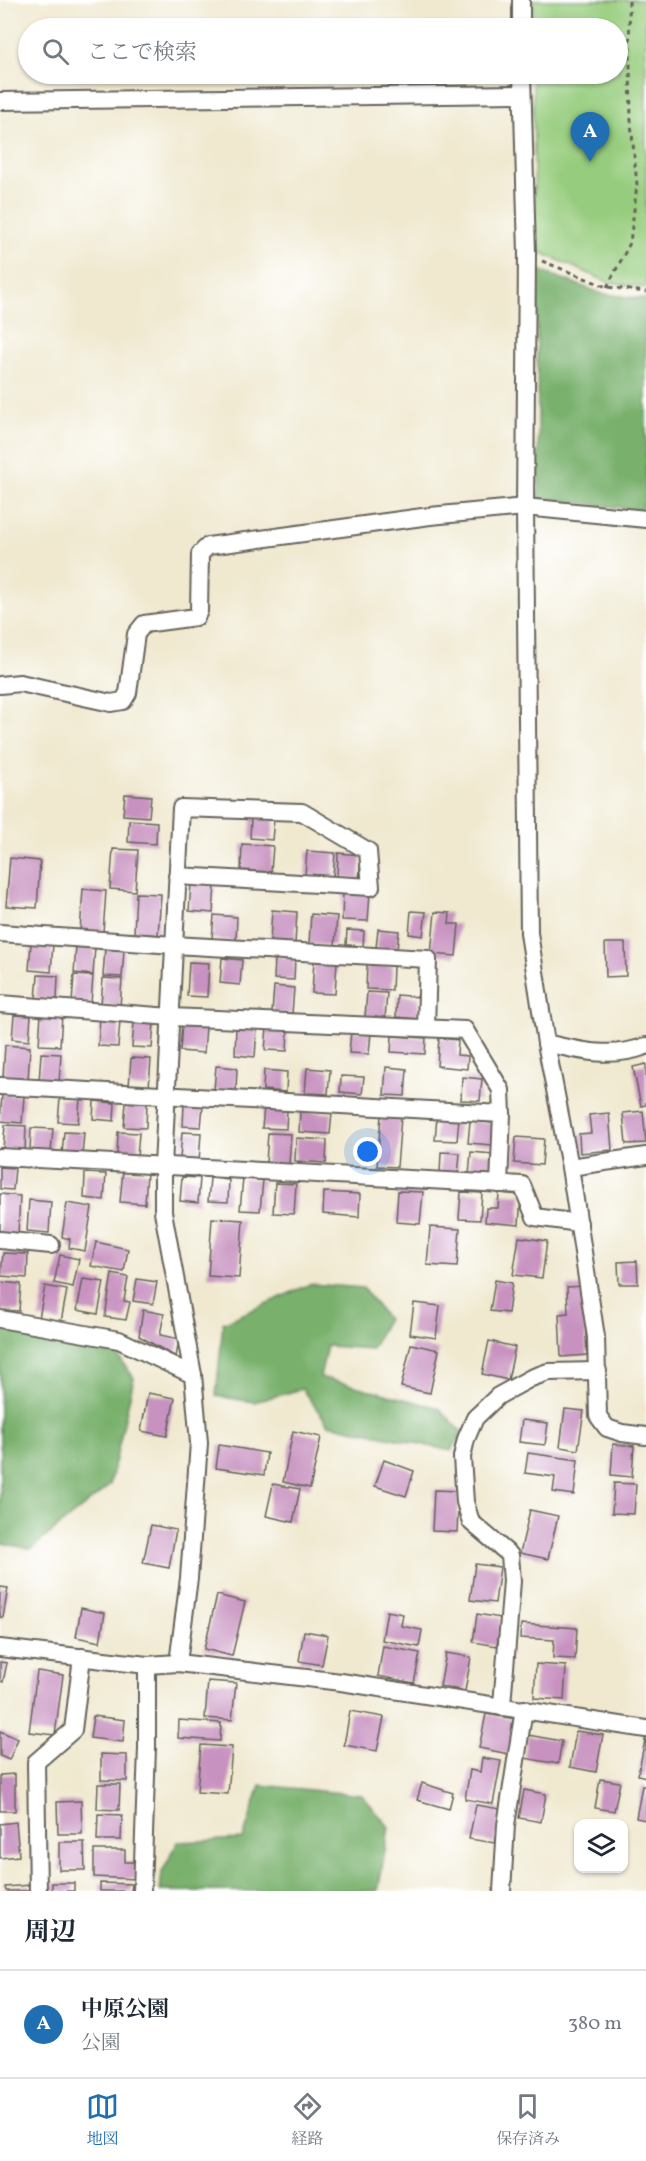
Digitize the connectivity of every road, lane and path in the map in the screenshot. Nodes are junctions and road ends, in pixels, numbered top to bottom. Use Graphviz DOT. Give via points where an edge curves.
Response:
graph roads {
  1 [pos="521,0"];
  2 [pos="629,0"];
  3 [pos="521,18"];
  4 [pos="522,84"];
  5 [pos="522,94"];
  6 [pos="0,101"];
  7 [pos="527,253"];
  8 [pos="607,287"];
  9 [pos="646,292"];
  10 [pos="525,507"];
  11 [pos="646,519"];
  12 [pos="0,686"];
  13 [pos="177,876"];
  14 [pos="0,933"];
  15 [pos="174,945"];
  16 [pos="0,1004"];
  17 [pos="171,1017"];
  18 [pos="426,1028"];
  19 [pos="546,1043"];
  20 [pos="646,1046"];
  21 [pos="0,1086"];
  22 [pos="167,1096"];
  23 [pos="502,1114"];
  24 [pos="646,1156"];
  25 [pos="0,1157"];
  26 [pos="163,1166"];
  27 [pos="570,1167"];
  28 [pos="499,1184"];
  29 [pos="579,1223"];
  30 [pos="0,1240"];
  31 [pos="51,1245"];
  32 [pos="0,1319"];
  33 [pos="598,1371"];
  34 [pos="193,1375"];
  35 [pos="646,1436"];
  36 [pos="0,1648"];
  37 [pos="82,1657"];
  38 [pos="178,1663"];
  39 [pos="147,1665"];
  40 [pos="502,1705"];
  41 [pos="524,1708"];
  42 [pos="646,1729"];
  43 [pos="38,1891"];
  44 [pos="142,1891"];
  45 [pos="502,1891"];
  1 -- 3 [label="street"];
  2 -- 8 [label="path" via="631,123 637,185 630,243"];
  4 -- 5 [label="street"];
  5 -- 6 [label="street"];
  5 -- 7 [label="street"];
  7 -- 8 [label="path"];
  7 -- 10 [label="street"];
  8 -- 9 [label="path"];
  10 -- 11 [label="street"];
  10 -- 12 [label="street" via="208,546 200,554 196,617 144,624 136,634 128,693 123,701 111,703 20,683"];
  10 -- 19 [label="street" via="529,933"];
  13 -- 13 [label="street" via="181,808 302,812 368,851 371,887"];
  13 -- 15 [label="street"];
  14 -- 15 [label="street"];
  15 -- 17 [label="street"];
  15 -- 18 [label="street" via="428,959"];
  16 -- 17 [label="street"];
  17 -- 18 [label="street"];
  17 -- 22 [label="street"];
  18 -- 23 [label="street" via="465,1030 501,1090"];
  19 -- 20 [label="street" via="595,1054"];
  19 -- 27 [label="street"];
  21 -- 22 [label="street"];
  22 -- 23 [label="street"];
  22 -- 26 [label="street"];
  23 -- 28 [label="street"];
  24 -- 27 [label="street"];
  25 -- 26 [label="street"];
  26 -- 28 [label="street"];
  26 -- 34 [label="street" via="163,1212"];
  27 -- 29 [label="street"];
  28 -- 29 [label="street" via="522,1185 535,1217"];
  29 -- 33 [label="street" via="597,1337"];
  30 -- 31 [label="street"];
  32 -- 34 [label="street" via="119,1340"];
  33 -- 35 [label="street" via="597,1416 607,1428"];
  33 -- 40 [label="street" via="548,1372 531,1378 498,1396 475,1418 466,1439 462,1457 465,1502 471,1522 510,1555 512,1581"];
  34 -- 38 [label="street" via="199,1443"];
  36 -- 37 [label="street"];
  37 -- 39 [label="street"];
  37 -- 43 [label="street" via="73,1730 36,1762"];
  38 -- 39 [label="street"];
  38 -- 40 [label="street"];
  39 -- 44 [label="street"];
  40 -- 41 [label="street"];
  41 -- 42 [label="street"];
  41 -- 45 [label="street" via="506,1825"];
}
